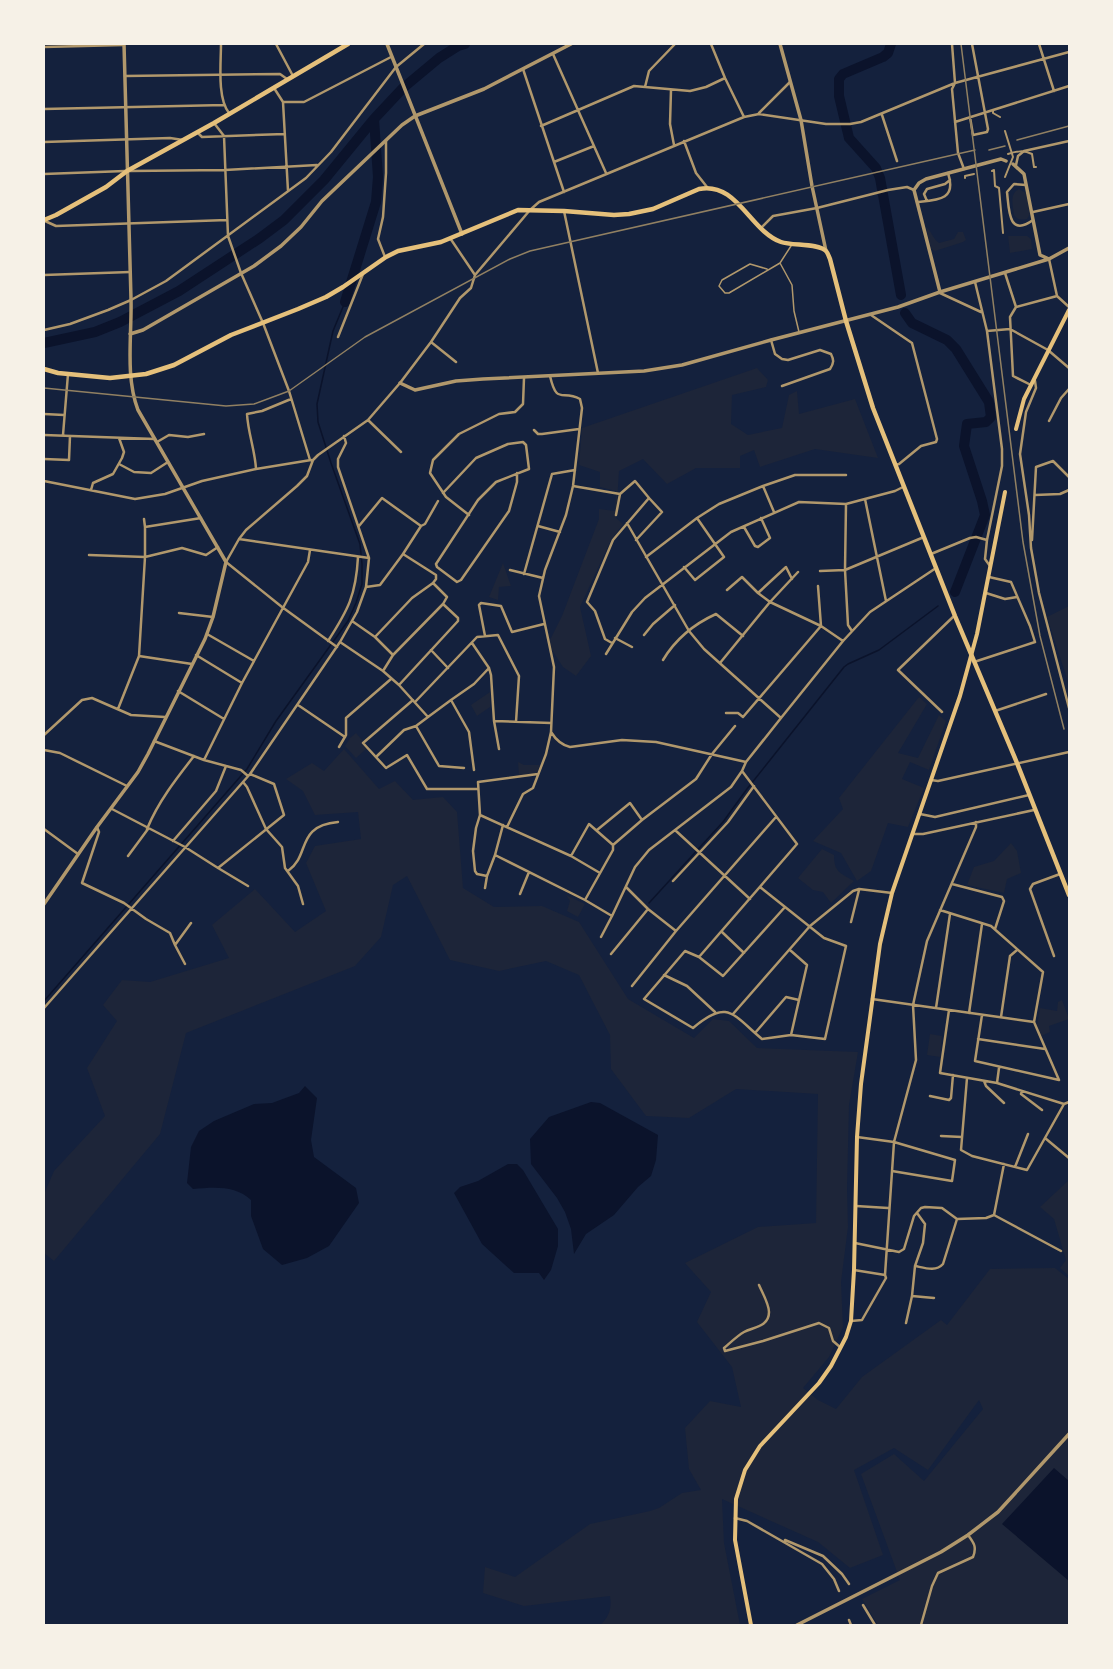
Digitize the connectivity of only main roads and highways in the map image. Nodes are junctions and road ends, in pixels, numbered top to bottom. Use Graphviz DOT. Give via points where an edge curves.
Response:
graph roads {
  1 [pos="348,44"];
  2 [pos="44,220"];
  3 [pos="1069,310"];
  4 [pos="44,369"];
  5 [pos="1016,429"];
  6 [pos="1005,492"];
  7 [pos="971,654"];
  8 [pos="1067,885"];
  9 [pos="1069,895"];
  10 [pos="751,1625"];
  1 -- 2 [label="highway" via="127,171 106,187"];
  3 -- 5 [label="main road" via="1021,407"];
  4 -- 7 [label="highway" via="110,378 146,374 174,364 231,335 298,310 344,287 398,251 462,234 518,210 629,214 653,209 699,188 707,187 728,195 766,235 792,245 818,247 826,251 873,408"];
  6 -- 7 [label="main road" via="986,593"];
  7 -- 8 [label="highway"];
  7 -- 10 [label="main road" via="960,696 892,893 880,944 861,1084 851,1321 841,1347 819,1383 760,1446 744,1470 736,1499 735,1540"];
  8 -- 9 [label="highway"];
}
